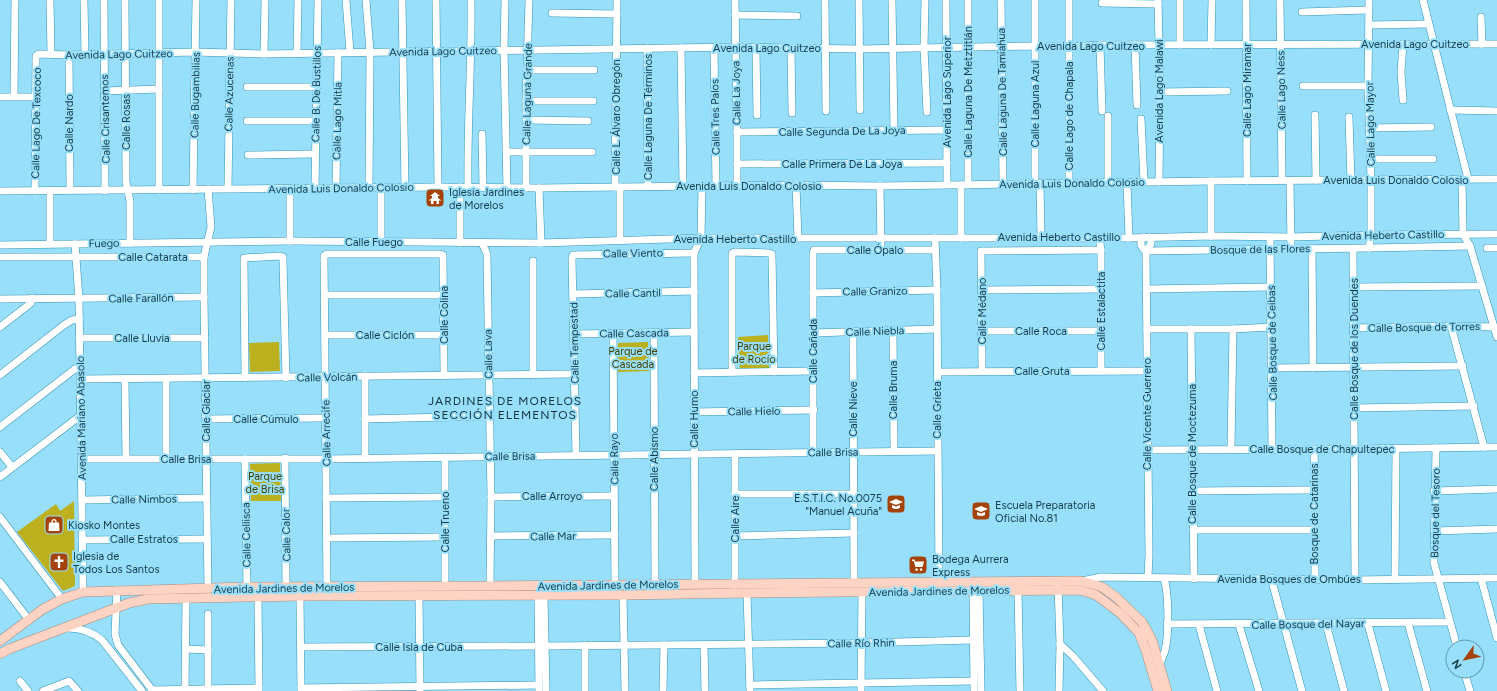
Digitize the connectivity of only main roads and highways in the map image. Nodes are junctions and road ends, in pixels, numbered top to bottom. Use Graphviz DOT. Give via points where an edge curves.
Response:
graph roads {
  1 [pos="638,585"];
  2 [pos="405,586"];
  3 [pos="899,587"];
  4 [pos="714,589"];
  5 [pos="638,595"];
  6 [pos="406,596"];
  7 [pos="18,628"];
  8 [pos="0,641"];
  9 [pos="28,642"];
  10 [pos="0,654"];
  11 [pos="1158,691"];
  12 [pos="1167,691"];
  1 -- 2 [label="main road, Avenida Jardines de Morelos"];
  1 -- 4 [label="main road, Avenida Jardines de Morelos" via="695,584"];
  1 -- 5 [label="main road"];
  2 -- 6 [label="main road"];
  2 -- 7 [label="main road, Avenida Jardines de Morelos" via="83,592 43,609"];
  3 -- 4 [label="main road, Avenida Jardines de Morelos" via="854,583 735,585"];
  3 -- 4 [label="main road, Avenida Jardines de Morelos" via="862,592 747,593"];
  3 -- 11 [label="main road, Avenida Jardines de Morelos" via="976,591 1080,590 1096,595 1120,613 1139,633"];
  3 -- 12 [label="main road, Avenida Jardines de Morelos" via="939,582 1057,580 1081,581 1102,587 1142,622 1152,640"];
  4 -- 5 [label="main road, Avenida Jardines de Morelos"];
  5 -- 6 [label="main road, Avenida Jardines de Morelos"];
  6 -- 9 [label="main road, Avenida Jardines de Morelos" via="148,600 129,603"];
  7 -- 8 [label="main road, Avenida Jardines de Morelos"];
  7 -- 9 [label="main road"];
  9 -- 10 [label="main road, Avenida Jardines de Morelos"];
}
